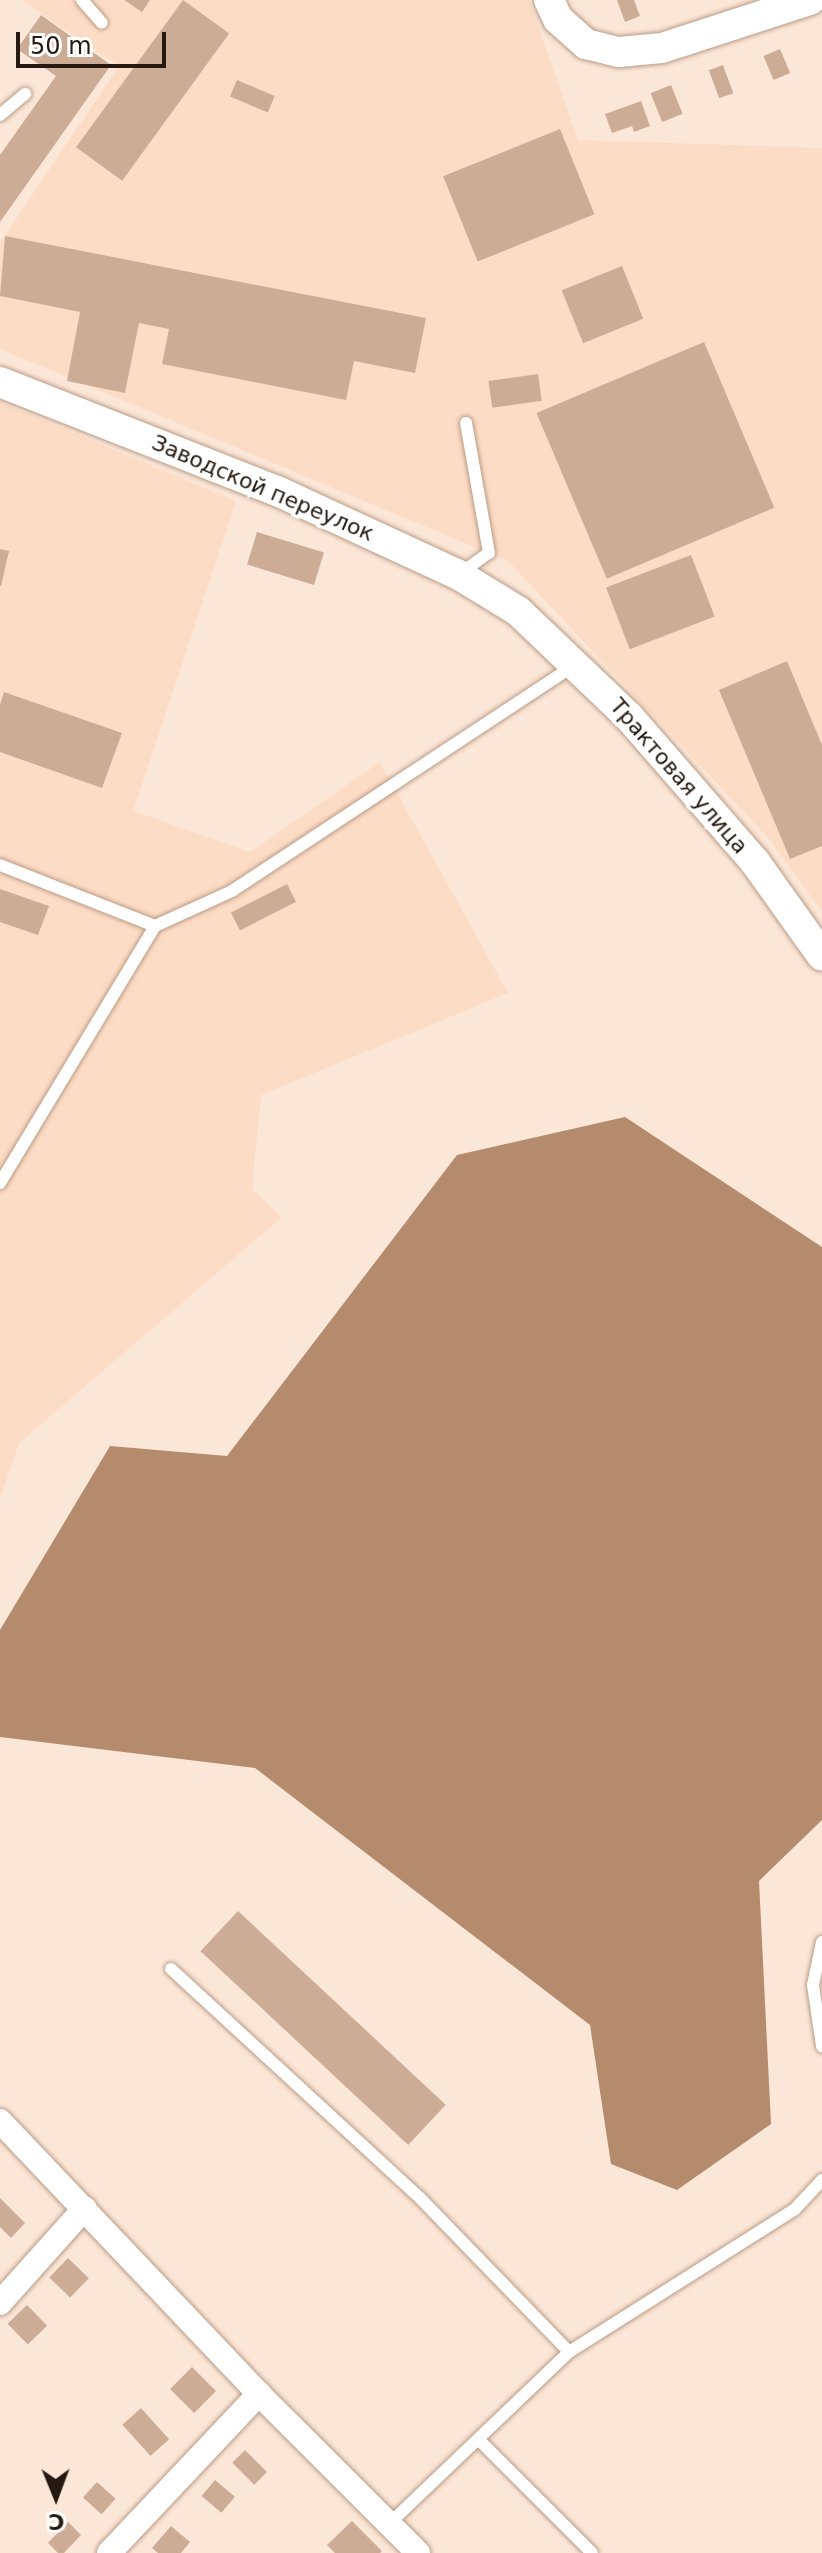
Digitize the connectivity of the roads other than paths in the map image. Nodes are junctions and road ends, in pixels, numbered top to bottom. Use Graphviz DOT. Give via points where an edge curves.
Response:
graph roads {
  1 [pos="82,0"];
  2 [pos="549,0"];
  3 [pos="810,0"];
  4 [pos="102,23"];
  5 [pos="25,94"];
  6 [pos="0,115"];
  7 [pos="0,382"];
  8 [pos="466,423"];
  9 [pos="459,575"];
  10 [pos="518,611"];
  11 [pos="576,664"];
  12 [pos="0,865"];
  13 [pos="155,926"];
  14 [pos="822,956"];
  15 [pos="0,1183"];
  16 [pos="822,1942"];
  17 [pos="171,1969"];
  18 [pos="822,2046"];
  19 [pos="0,2121"];
  20 [pos="822,2180"];
  21 [pos="85,2208"];
  22 [pos="0,2303"];
  23 [pos="569,2352"];
  24 [pos="259,2394"];
  25 [pos="478,2439"];
  26 [pos="389,2524"];
  27 [pos="109,2553"];
  28 [pos="418,2553"];
  29 [pos="592,2553"];
  1 -- 4 [label="lane"];
  2 -- 3 [label="street" via="558,19 586,44 619,52 662,48"];
  5 -- 6 [label="lane"];
  7 -- 9 [label="street, Заводской переулок" via="277,491"];
  8 -- 9 [label="lane" via="489,553"];
  9 -- 10 [label="street, Заводской переулок"];
  10 -- 11 [label="street, Трактовая улица"];
  11 -- 13 [label="lane" via="232,891"];
  11 -- 14 [label="street, Трактовая улица" via="755,862"];
  12 -- 13 [label="lane"];
  13 -- 15 [label="lane"];
  16 -- 18 [label="lane" via="813,1985"];
  17 -- 23 [label="lane" via="420,2198"];
  19 -- 21 [label="street"];
  20 -- 23 [label="lane" via="795,2209"];
  21 -- 22 [label="street"];
  21 -- 24 [label="street"];
  23 -- 25 [label="lane"];
  24 -- 26 [label="street"];
  24 -- 27 [label="street"];
  25 -- 26 [label="lane"];
  25 -- 29 [label="lane"];
  26 -- 28 [label="street"];
}
